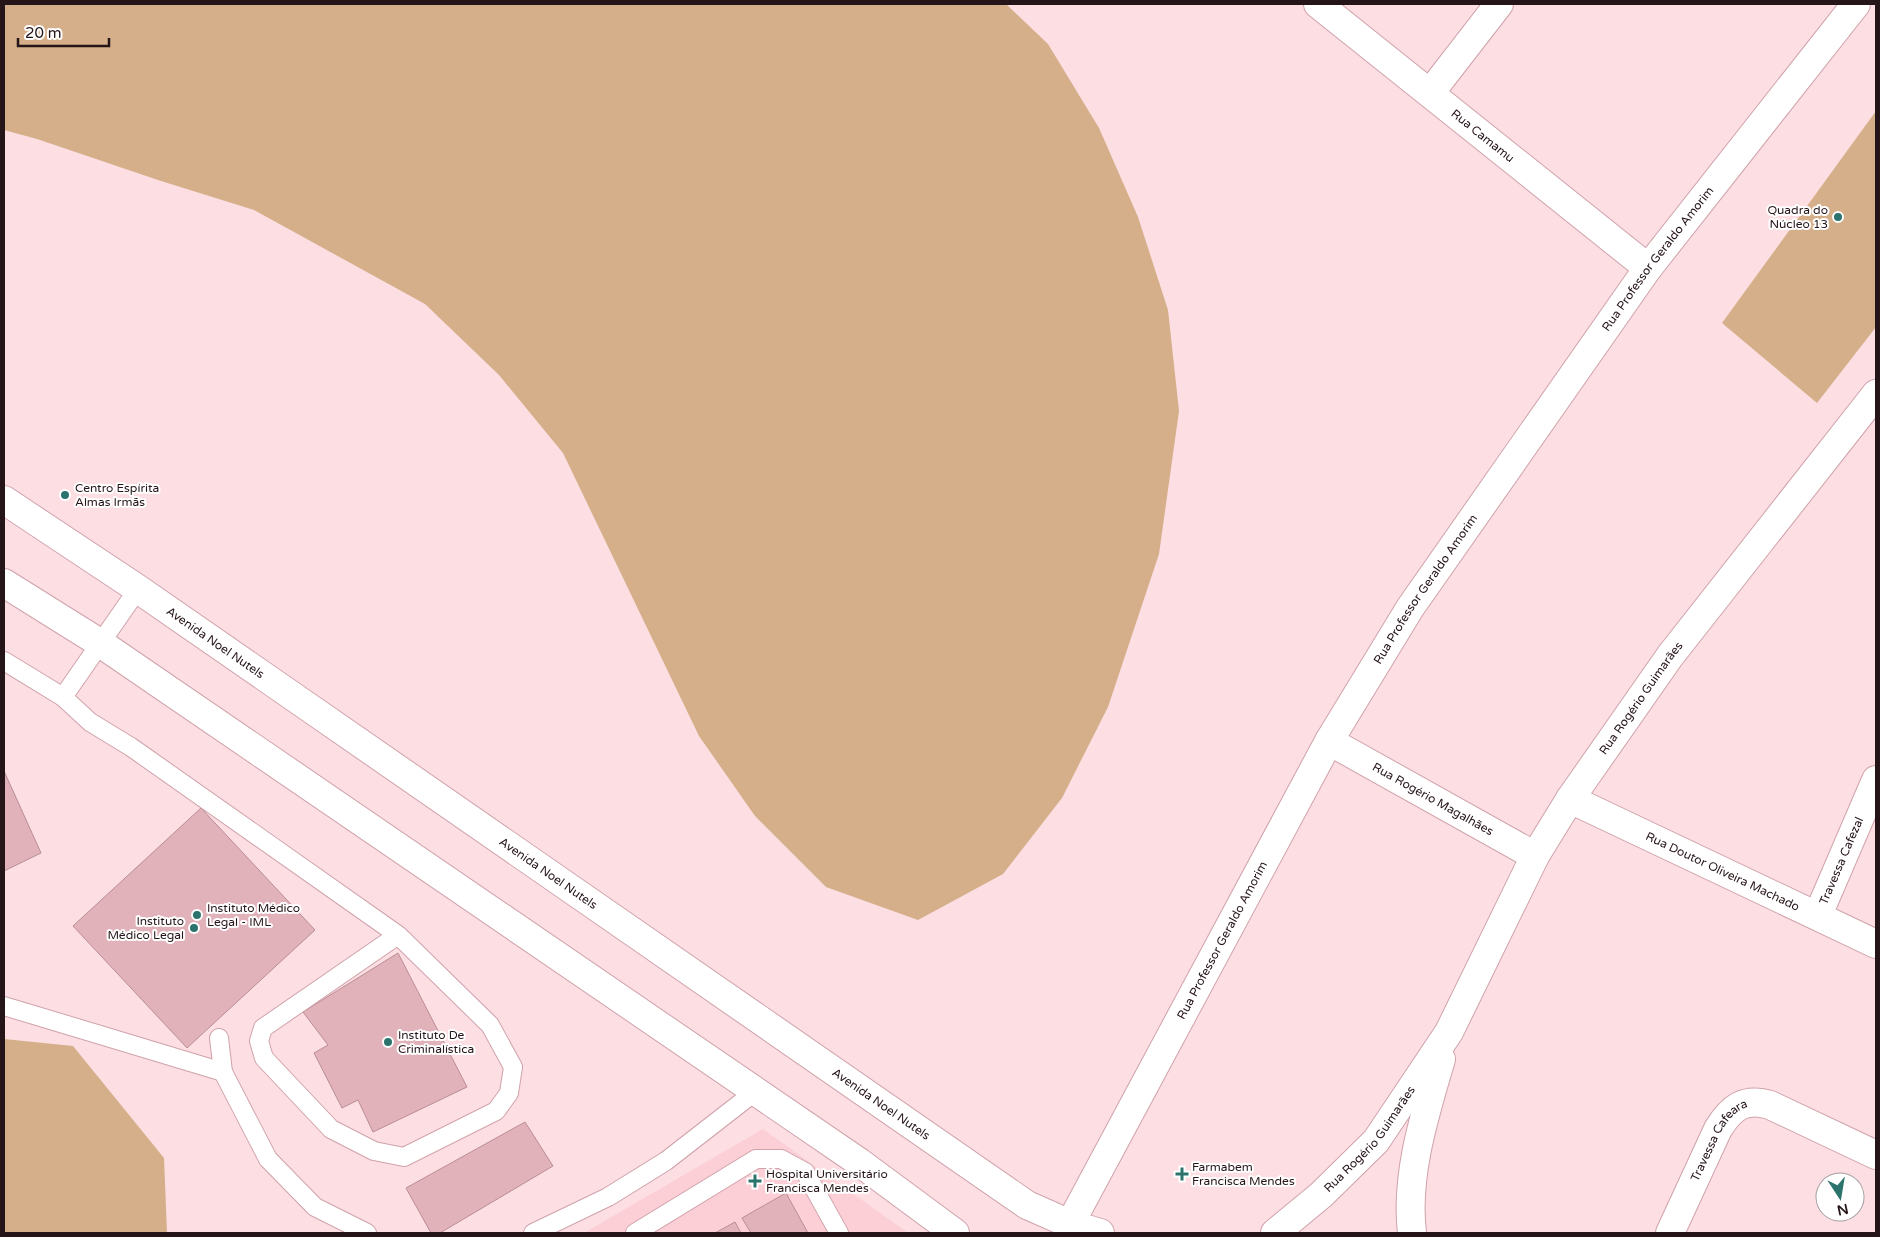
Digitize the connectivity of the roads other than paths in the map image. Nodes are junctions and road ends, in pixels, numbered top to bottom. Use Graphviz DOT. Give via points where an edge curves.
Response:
graph roads {
  1 [pos="1318,4"];
  2 [pos="1499,4"];
  3 [pos="1856,4"];
  4 [pos="1430,93"];
  5 [pos="1648,268"];
  6 [pos="1876,394"];
  7 [pos="4,500"];
  8 [pos="4,584"];
  9 [pos="138,589"];
  10 [pos="100,643"];
  11 [pos="4,661"];
  12 [pos="63,698"];
  13 [pos="1329,741"];
  14 [pos="1876,780"];
  15 [pos="1570,799"];
  16 [pos="1535,856"];
  17 [pos="1818,915"];
  18 [pos="398,935"];
  19 [pos="1876,944"];
  20 [pos="4,1006"];
  21 [pos="1449,1032"];
  22 [pos="219,1038"];
  23 [pos="223,1072"];
  24 [pos="756,1091"];
  25 [pos="1876,1155"];
  26 [pos="1070,1224"];
  27 [pos="368,1233"];
  28 [pos="534,1233"];
  29 [pos="635,1233"];
  30 [pos="839,1233"];
  31 [pos="955,1233"];
  32 [pos="1100,1233"];
  33 [pos="1275,1233"];
  34 [pos="1412,1233"];
  35 [pos="1670,1233"];
  1 -- 4 [label="street, Rua Camamu"];
  2 -- 4 [label="street"];
  3 -- 5 [label="street, Rua Professor Geraldo Amorim"];
  4 -- 5 [label="street, Rua Camamu"];
  5 -- 13 [label="street, Rua Professor Geraldo Amorim" via="1410,608"];
  6 -- 15 [label="street, Rua Rogério Guimarães" via="1670,656"];
  7 -- 9 [label="street, Avenida Noel Nutels"];
  8 -- 10 [label="street"];
  9 -- 10 [label="lane"];
  9 -- 26 [label="street, Avenida Noel Nutels" via="1027,1205"];
  10 -- 12 [label="lane"];
  10 -- 24 [label="street"];
  11 -- 12 [label="lane"];
  12 -- 18 [label="lane" via="90,722 131,747"];
  13 -- 16 [label="street, Rua Rogério Magalhães"];
  13 -- 26 [label="street, Rua Professor Geraldo Amorim"];
  14 -- 17 [label="street, Travessa Cafezal"];
  15 -- 16 [label="street, Rua Rogério Guimarães"];
  15 -- 17 [label="street, Rua Doutor Oliveira Machado"];
  16 -- 21 [label="street, Rua Rogério Guimarães"];
  17 -- 19 [label="street, Rua Doutor Oliveira Machado"];
  18 -- 18 [label="lane" via="490,1025 514,1067 509,1093 496,1111 404,1157 374,1150 331,1129 264,1058 259,1041 264,1028"];
  20 -- 23 [label="lane"];
  21 -- 33 [label="street, Rua Rogério Guimarães" via="1376,1141 1321,1195"];
  21 -- 34 [label="street, Rua Rogério Guimarães" via="1419,1132 1410,1212"];
  22 -- 23 [label="lane"];
  23 -- 27 [label="lane" via="268,1160 315,1207"];
  24 -- 28 [label="lane" via="666,1161 608,1197"];
  24 -- 31 [label="street"];
  25 -- 35 [label="street, Travessa Cafeara" via="1763,1102 1736,1107 1726,1115 1718,1129"];
  26 -- 32 [label="street, Avenida Noel Nutels"];
  29 -- 30 [label="lane" via="756,1159 782,1160 805,1172"];
}
